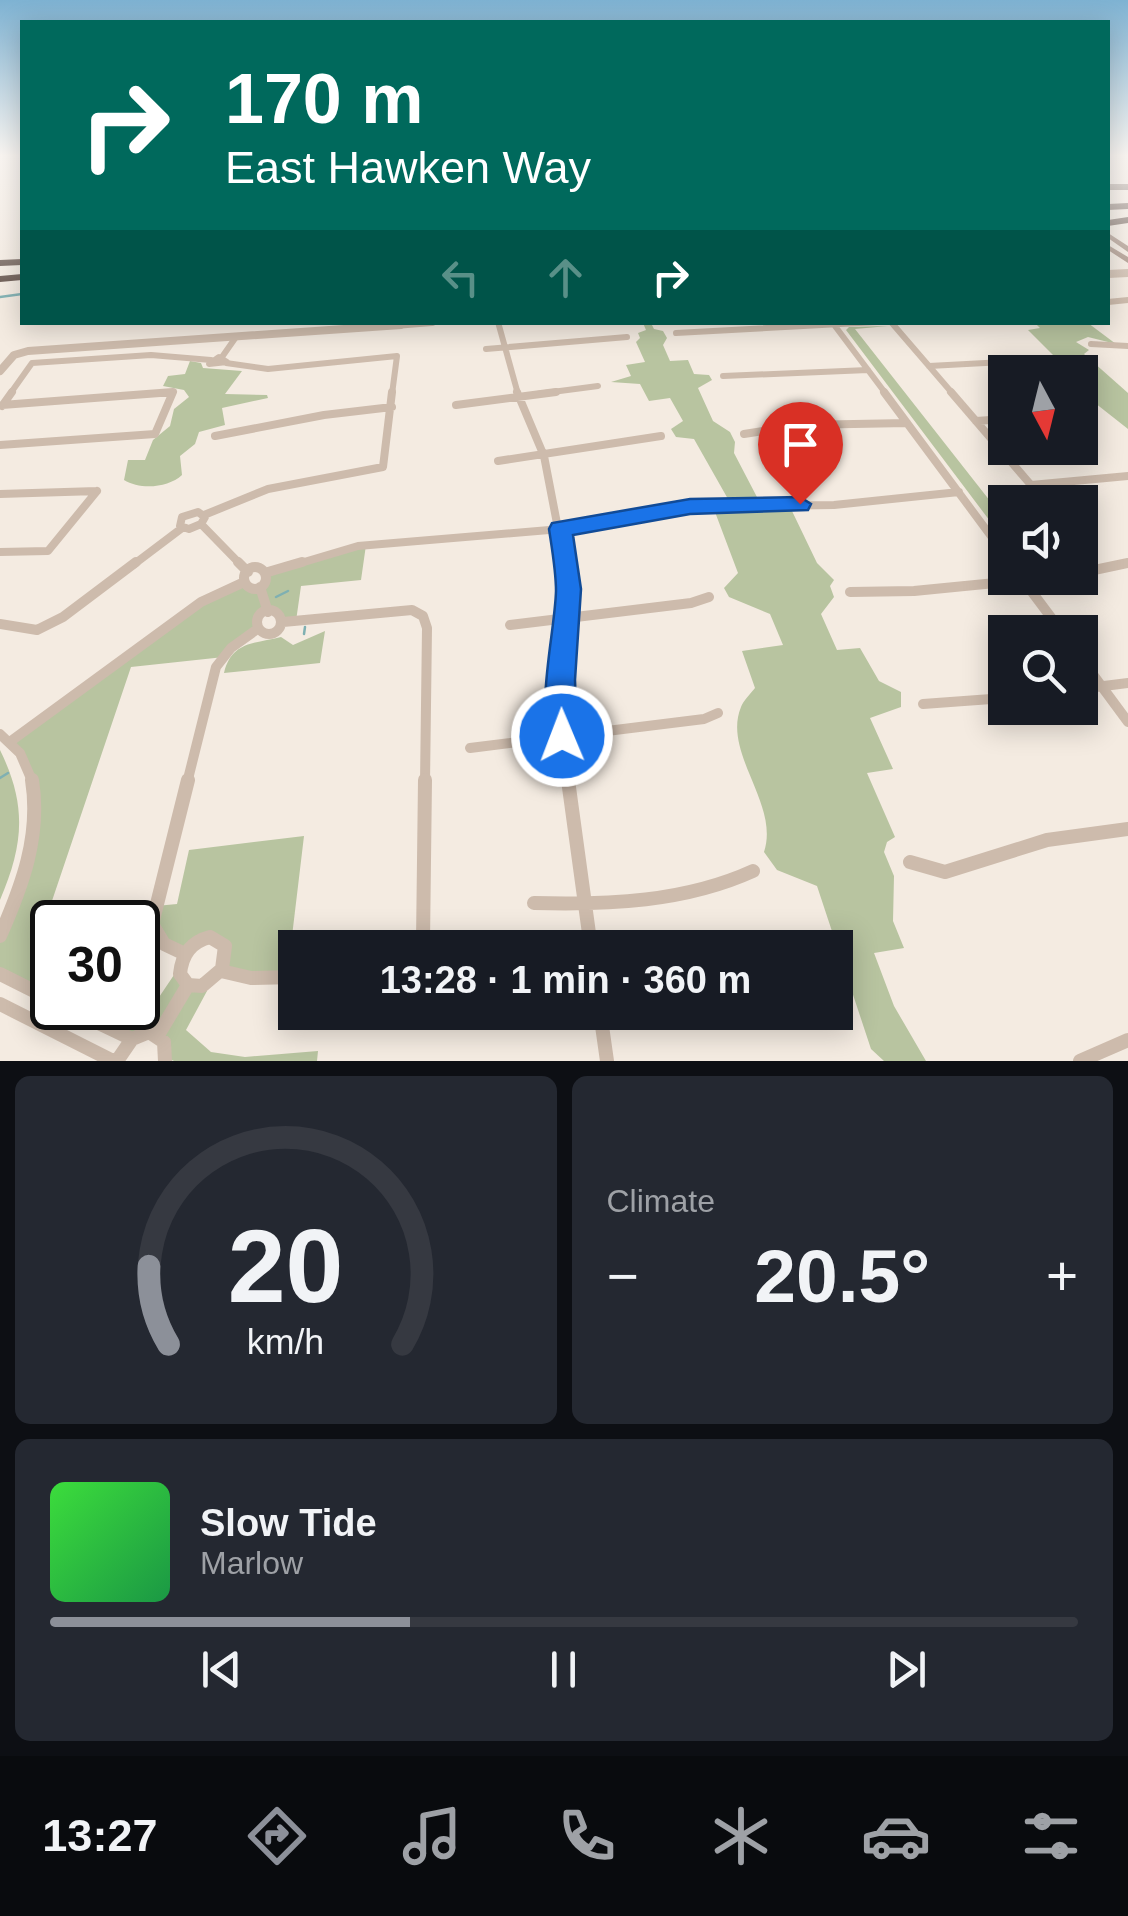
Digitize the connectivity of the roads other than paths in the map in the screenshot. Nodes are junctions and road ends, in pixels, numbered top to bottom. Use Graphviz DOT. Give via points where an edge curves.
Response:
graph roads {
  1 [pos="401,325"];
  2 [pos="498,325"];
  3 [pos="802,325"];
  4 [pos="834,325"];
  5 [pos="894,325"];
  6 [pos="676,334"];
  7 [pos="236,337"];
  8 [pos="627,337"];
  9 [pos="1091,344"];
  10 [pos="1128,346"];
  11 [pos="501,348"];
  12 [pos="486,349"];
  13 [pos="224,360"];
  14 [pos="988,363"];
  15 [pos="929,366"];
  16 [pos="868,370"];
  17 [pos="0,371"];
  18 [pos="723,376"];
  19 [pos="598,386"];
  20 [pos="520,398"];
  21 [pos="456,405"];
  22 [pos="1,406"];
  23 [pos="392,406"];
  24 [pos="988,421"];
  25 [pos="976,422"];
  26 [pos="907,424"];
  27 [pos="744,434"];
  28 [pos="215,436"];
  29 [pos="661,436"];
  30 [pos="0,445"];
  31 [pos="544,456"];
  32 [pos="498,461"];
  33 [pos="382,467"];
  34 [pos="1128,476"];
  35 [pos="1030,485"];
  36 [pos="1041,485"];
  37 [pos="959,492"];
  38 [pos="0,494"];
  39 [pos="202,520"];
  40 [pos="182,528"];
  41 [pos="560,529"];
  42 [pos="988,532"];
  43 [pos="0,552"];
  44 [pos="1128,563"];
  45 [pos="1098,569"];
  46 [pos="248,572"];
  47 [pos="268,572"];
  48 [pos="242,583"];
  49 [pos="988,583"];
  50 [pos="260,586"];
  51 [pos="850,592"];
  52 [pos="1034,595"];
  53 [pos="709,596"];
  54 [pos="268,612"];
  55 [pos="1049,615"];
  56 [pos="568,616"];
  57 [pos="283,622"];
  58 [pos="0,624"];
  59 [pos="510,625"];
  60 [pos="256,630"];
  61 [pos="1098,681"];
  62 [pos="1128,683"];
  63 [pos="1102,686"];
  64 [pos="1098,687"];
  65 [pos="988,699"];
  66 [pos="923,704"];
  67 [pos="718,713"];
  68 [pos="1128,722"];
  69 [pos="562,736"];
  70 [pos="5,737"];
  71 [pos="470,748"];
  72 [pos="1128,829"];
  73 [pos="910,862"];
  74 [pos="753,871"];
  75 [pos="534,904"];
  76 [pos="585,906"];
  77 [pos="423,930"];
  78 [pos="588,930"];
  79 [pos="0,936"];
  80 [pos="184,954"];
  81 [pos="220,971"];
  82 [pos="0,974"];
  83 [pos="278,978"];
  84 [pos="188,985"];
  85 [pos="30,989"];
  86 [pos="0,1004"];
  87 [pos="113,1030"];
  88 [pos="603,1030"];
  89 [pos="158,1035"];
  90 [pos="132,1039"];
  91 [pos="1128,1040"];
  92 [pos="168,1060"];
  93 [pos="115,1061"];
  94 [pos="607,1061"];
  95 [pos="1080,1061"];
  1 -- 7 [label="street"];
  2 -- 11 [label="street"];
  3 -- 6 [label="street"];
  4 -- 16 [label="street"];
  5 -- 15 [label="street"];
  7 -- 13 [label="street"];
  7 -- 17 [label="street" via="28,351"];
  8 -- 11 [label="street"];
  9 -- 10 [label="street"];
  11 -- 12 [label="street"];
  11 -- 20 [label="street"];
  13 -- 22 [label="street" via="152,355 32,363"];
  13 -- 23 [label="street" via="268,369 397,356"];
  14 -- 15 [label="street"];
  15 -- 25 [label="street"];
  16 -- 18 [label="street"];
  16 -- 26 [label="street"];
  19 -- 20 [label="street"];
  20 -- 21 [label="street"];
  20 -- 31 [label="street"];
  22 -- 30 [label="street" via="173,392 154,434"];
  23 -- 28 [label="street"];
  23 -- 33 [label="street"];
  24 -- 25 [label="street"];
  25 -- 35 [label="street"];
  26 -- 27 [label="street" via="760,428"];
  26 -- 37 [label="street"];
  29 -- 31 [label="street"];
  31 -- 32 [label="street"];
  31 -- 41 [label="street"];
  33 -- 39 [label="street" via="276,486 231,500"];
  34 -- 36 [label="street"];
  37 -- 41 [label="street" via="834,504 690,507"];
  37 -- 42 [label="street"];
  38 -- 43 [label="street" via="97,491 48,551"];
  39 -- 40 [label="street"];
  39 -- 40 [label="street" via="186,515"];
  39 -- 46 [label="street"];
  40 -- 58 [label="street" via="37,630"];
  41 -- 47 [label="street" via="358,546"];
  41 -- 56 [label="street"];
  44 -- 45 [label="street"];
  46 -- 47 [label="street"];
  46 -- 48 [label="street"];
  47 -- 50 [label="street"];
  48 -- 50 [label="street"];
  48 -- 70 [label="street" via="202,602"];
  49 -- 51 [label="street"];
  50 -- 54 [label="street"];
  52 -- 55 [label="street"];
  53 -- 56 [label="street"];
  54 -- 57 [label="street" via="280,613"];
  54 -- 60 [label="street"];
  56 -- 59 [label="street"];
  56 -- 69 [label="street"];
  57 -- 60 [label="street" via="268,633"];
  57 -- 77 [label="street" via="412,610 424,616"];
  60 -- 80 [label="street" via="216,667 156,906 152,931"];
  61 -- 63 [label="street"];
  62 -- 63 [label="street"];
  63 -- 64 [label="street"];
  63 -- 68 [label="street"];
  65 -- 66 [label="street"];
  67 -- 69 [label="street"];
  69 -- 71 [label="street"];
  69 -- 76 [label="street"];
  70 -- 79 [label="street" via="31,780 35,830 31,860"];
  72 -- 73 [label="street" via="1047,840 945,872"];
  74 -- 76 [label="street" via="729,884"];
  75 -- 76 [label="street"];
  76 -- 78 [label="street"];
  80 -- 81 [label="street" via="202,938 216,938 226,953"];
  80 -- 84 [label="street" via="180,974"];
  81 -- 83 [label="street"];
  81 -- 84 [label="street" via="202,986"];
  82 -- 85 [label="street"];
  84 -- 89 [label="street"];
  86 -- 93 [label="street"];
  87 -- 90 [label="street"];
  88 -- 94 [label="street"];
  89 -- 90 [label="street"];
  89 -- 92 [label="street"];
  90 -- 93 [label="street"];
  91 -- 95 [label="street"];
}
